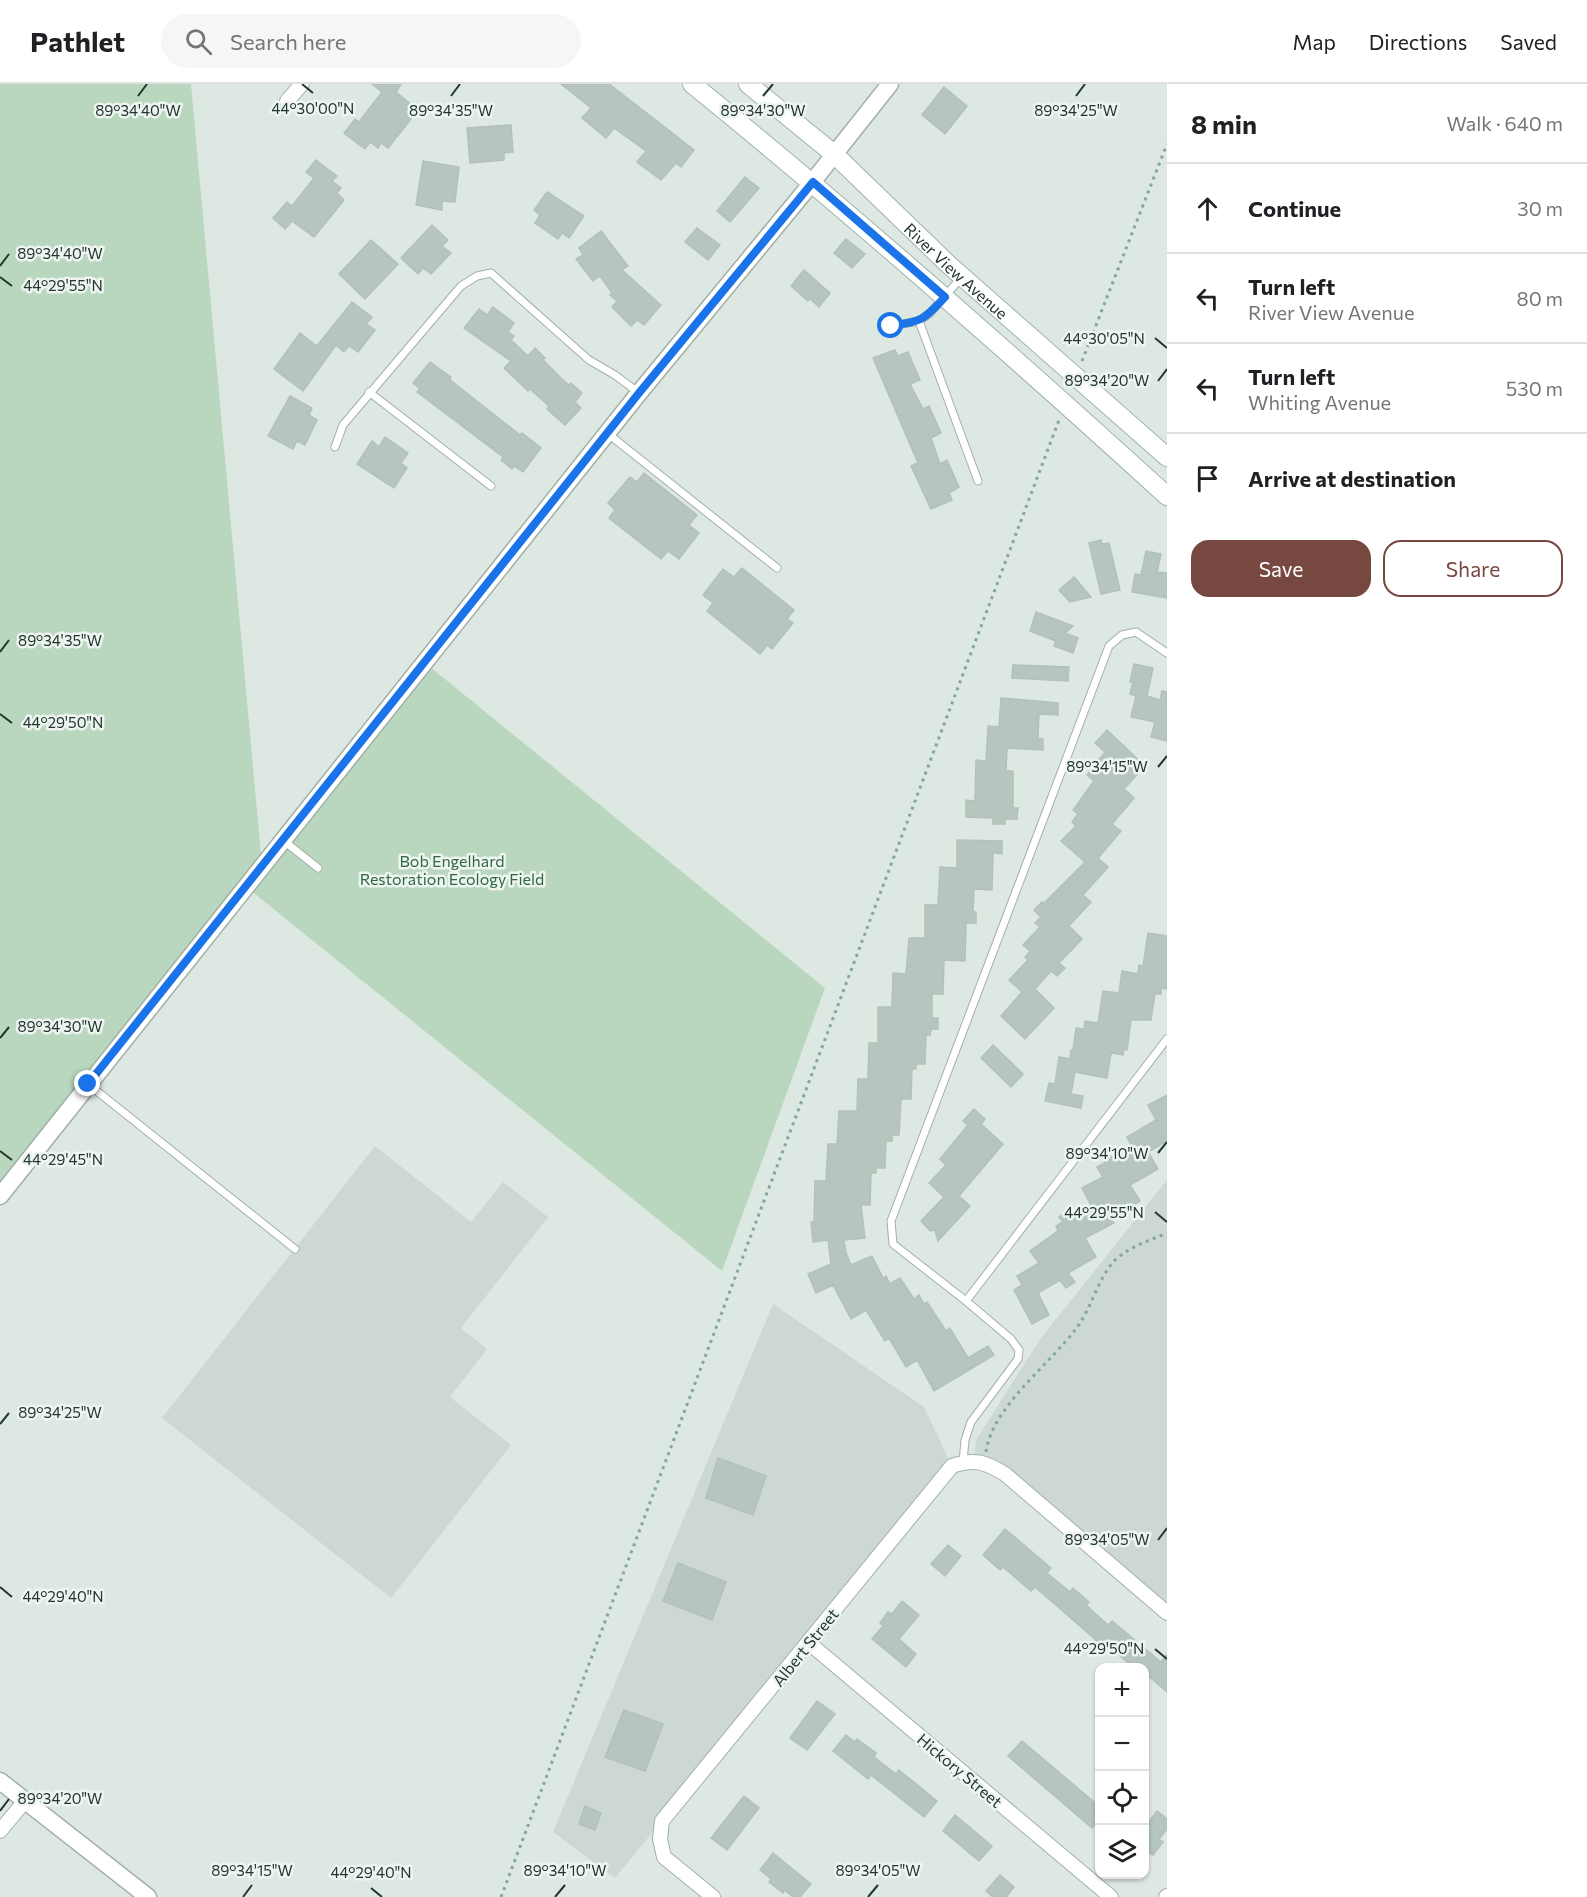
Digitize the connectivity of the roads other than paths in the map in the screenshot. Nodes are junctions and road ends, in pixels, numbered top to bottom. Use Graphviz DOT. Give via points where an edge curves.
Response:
graph roads {
  1 [pos="302,84"];
  2 [pos="692,84"];
  3 [pos="748,84"];
  4 [pos="890,84"];
  5 [pos="287,100"];
  6 [pos="834,154"];
  7 [pos="813,182"];
  8 [pos="963,276"];
  9 [pos="945,297"];
  10 [pos="919,321"];
  11 [pos="891,326"];
  12 [pos="369,392"];
  13 [pos="639,393"];
  14 [pos="607,433"];
  15 [pos="335,447"];
  16 [pos="1167,457"];
  17 [pos="978,481"];
  18 [pos="491,486"];
  19 [pos="1167,496"];
  20 [pos="777,568"];
  21 [pos="1167,653"];
  22 [pos="282,839"];
  23 [pos="318,868"];
  24 [pos="1167,1039"];
  25 [pos="88,1084"];
  26 [pos="0,1196"];
  27 [pos="295,1249"];
  28 [pos="966,1301"];
  29 [pos="963,1462"];
  30 [pos="1167,1612"];
  31 [pos="809,1643"];
  32 [pos="0,1781"];
  33 [pos="25,1801"];
  34 [pos="0,1831"];
  35 [pos="148,1897"];
  36 [pos="713,1897"];
  37 [pos="1111,1897"];
  1 -- 5 [label="street"];
  2 -- 7 [label="main road, River View Avenue"];
  3 -- 6 [label="main road, River View Avenue"];
  4 -- 6 [label="street"];
  6 -- 7 [label="street"];
  6 -- 8 [label="main road, River View Avenue"];
  7 -- 9 [label="main road, River View Avenue"];
  7 -- 13 [label="street"];
  8 -- 9 [label="lane"];
  8 -- 16 [label="main road, River View Avenue"];
  9 -- 10 [label="lane"];
  9 -- 19 [label="main road, River View Avenue"];
  10 -- 11 [label="lane"];
  10 -- 17 [label="lane"];
  12 -- 13 [label="lane" via="461,286 491,273 589,360"];
  12 -- 15 [label="lane" via="344,425"];
  12 -- 18 [label="lane"];
  13 -- 14 [label="street"];
  14 -- 20 [label="lane"];
  14 -- 22 [label="street"];
  21 -- 28 [label="lane" via="1136,632 1122,634 1109,646 891,1221 892,1244"];
  22 -- 23 [label="lane"];
  22 -- 25 [label="street"];
  24 -- 28 [label="lane"];
  25 -- 26 [label="street"];
  25 -- 27 [label="lane"];
  28 -- 29 [label="lane" via="1020,1350 1018,1359 971,1422"];
  29 -- 30 [label="street" via="985,1462 1005,1474"];
  29 -- 31 [label="street, Albert Street" via="952,1466 940,1479"];
  31 -- 36 [label="street, Albert Street" via="662,1821 664,1857"];
  31 -- 37 [label="street, Hickory Street"];
  32 -- 33 [label="street"];
  33 -- 34 [label="street"];
  33 -- 35 [label="street"];
}
